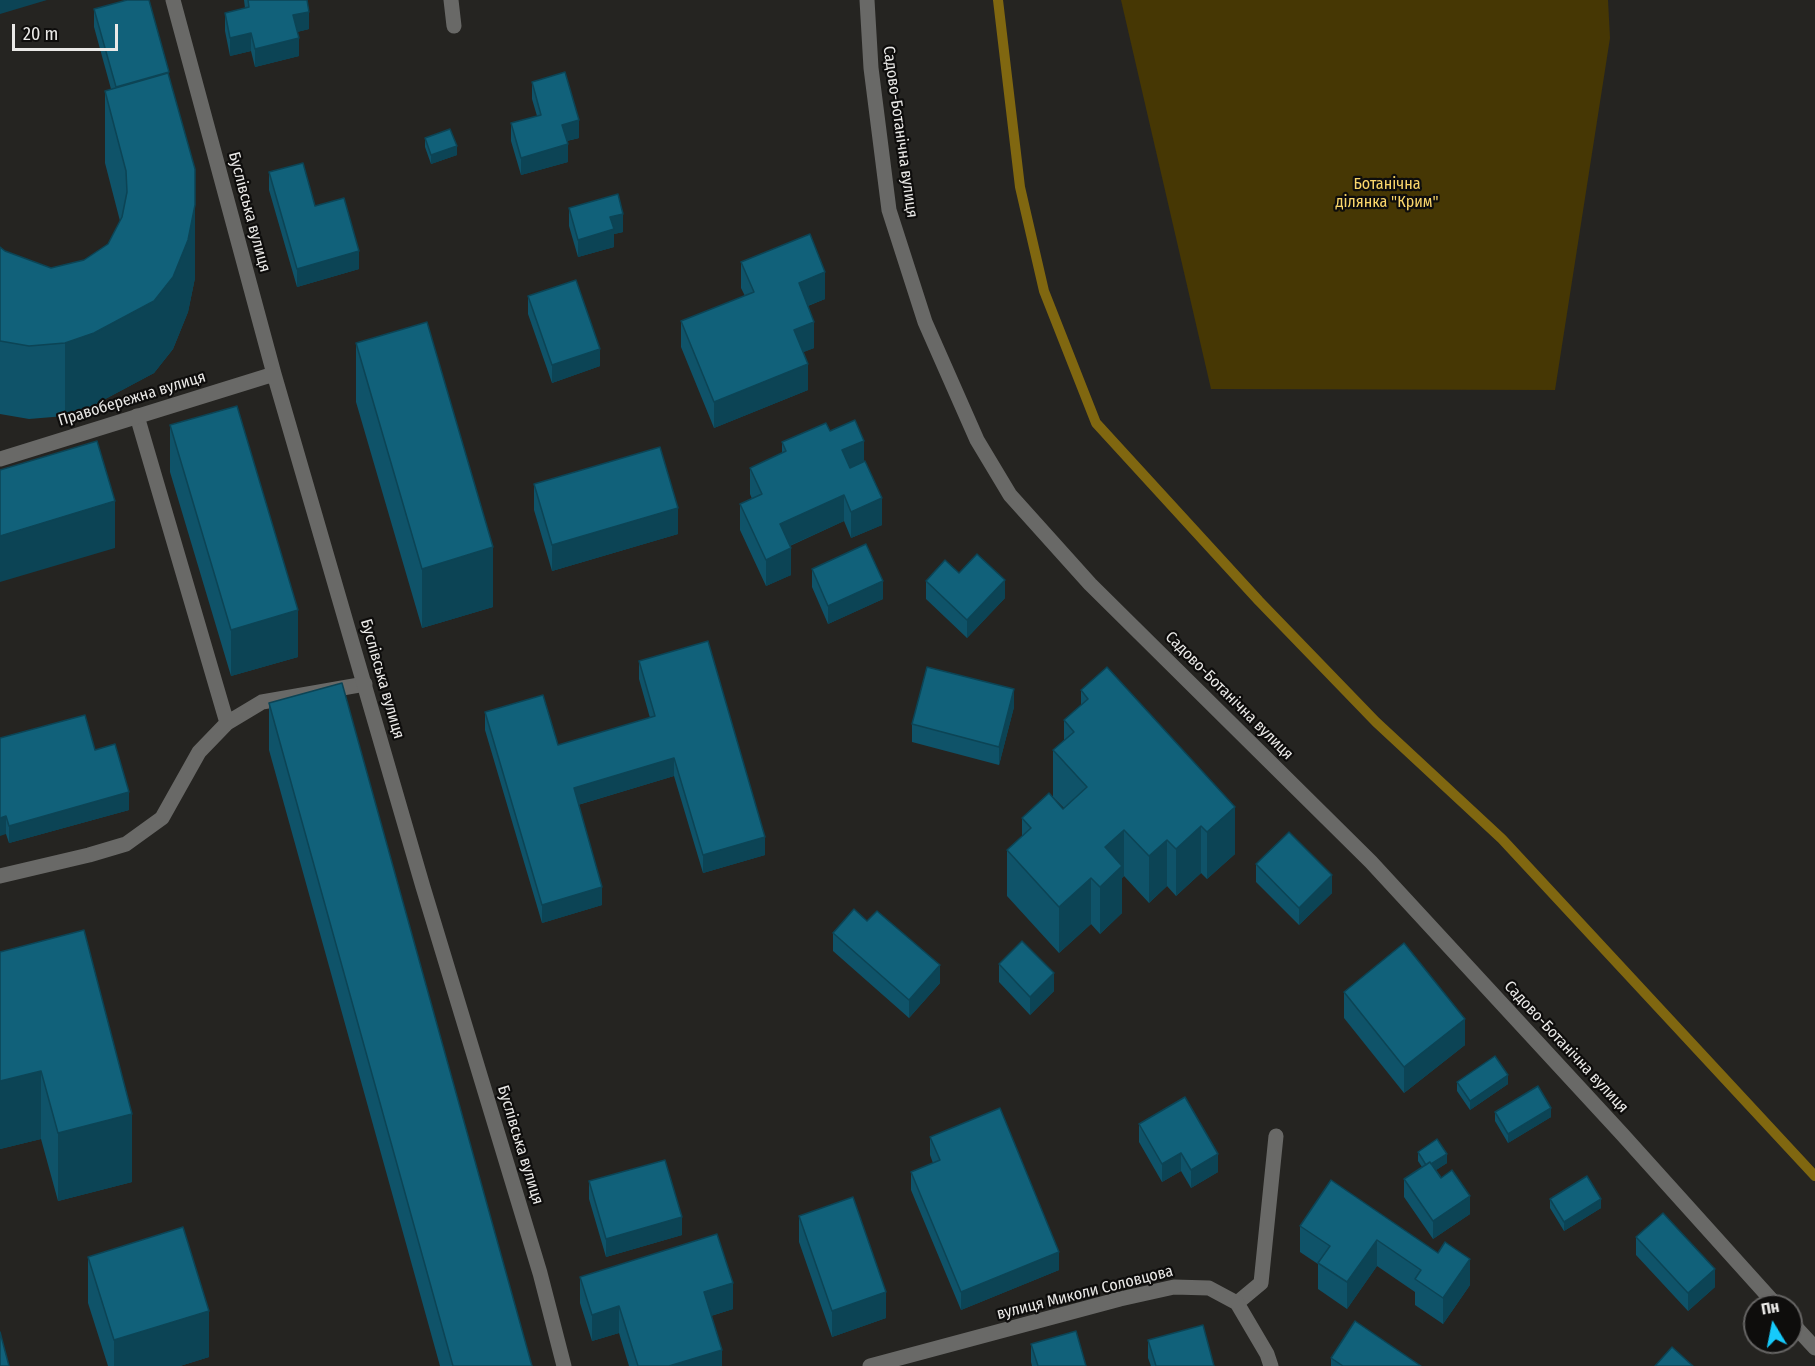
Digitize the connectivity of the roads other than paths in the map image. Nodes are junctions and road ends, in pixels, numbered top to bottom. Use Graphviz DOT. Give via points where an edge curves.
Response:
graph roads {
  1 [pos="173,0"];
  2 [pos="451,0"];
  3 [pos="867,0"];
  4 [pos="454,26"];
  5 [pos="274,374"];
  6 [pos="137,416"];
  7 [pos="0,459"];
  8 [pos="365,684"];
  9 [pos="227,723"];
  10 [pos="0,876"];
  11 [pos="1276,1136"];
  12 [pos="1766,1294"];
  13 [pos="1236,1303"];
  14 [pos="1803,1335"];
  15 [pos="1815,1348"];
  16 [pos="564,1366"];
  17 [pos="870,1366"];
  18 [pos="1271,1366"];
  1 -- 5 [label="street, Буслівська вулиця"];
  2 -- 4 [label="street"];
  3 -- 12 [label="street, Садово-Ботанічна вулиця" via="871,68 889,210 925,322 977,440 1010,495 1090,584 1371,862"];
  5 -- 6 [label="street, Правобережна вулиця"];
  5 -- 8 [label="street, Буслівська вулиця"];
  6 -- 7 [label="street, Правобережна вулиця"];
  6 -- 9 [label="street"];
  8 -- 9 [label="street" via="262,702"];
  8 -- 16 [label="street, Буслівська вулиця" via="540,1273"];
  9 -- 10 [label="street" via="199,752 162,818 126,844"];
  11 -- 13 [label="street" via="1261,1283"];
  13 -- 17 [label="street, вулиця Миколи Соловцова" via="1209,1288 1174,1287"];
  13 -- 18 [label="street, вулиця Миколи Соловцова"];
  14 -- 15 [label="street"];
}
